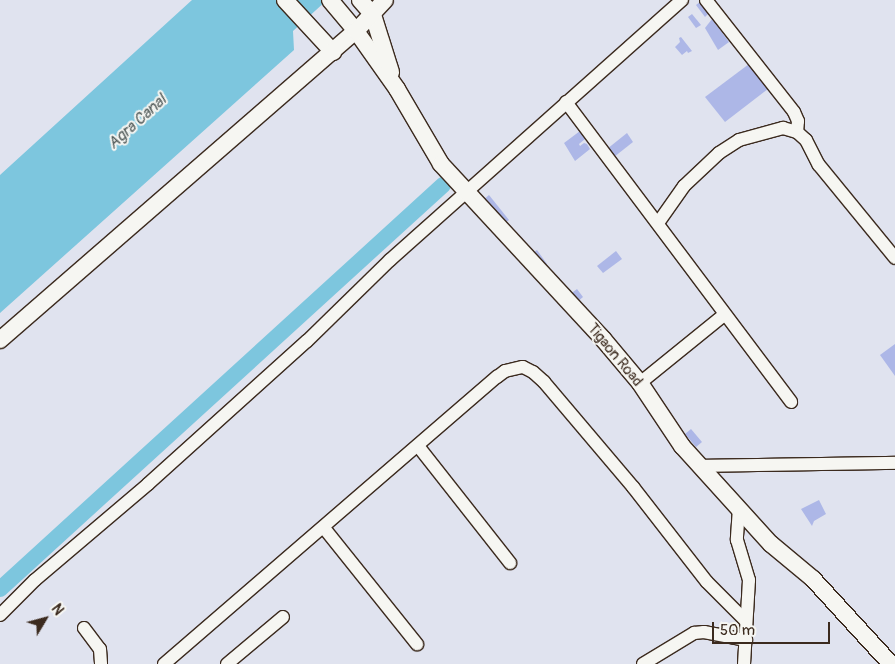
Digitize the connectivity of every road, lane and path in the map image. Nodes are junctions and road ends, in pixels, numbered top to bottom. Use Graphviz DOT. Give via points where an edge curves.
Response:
graph roads {
  1 [pos="285,0"];
  2 [pos="330,0"];
  3 [pos="385,0"];
  4 [pos="682,0"];
  5 [pos="706,0"];
  6 [pos="366,8"];
  7 [pos="353,28"];
  8 [pos="327,46"];
  9 [pos="397,89"];
  10 [pos="566,102"];
  11 [pos="797,132"];
  12 [pos="466,188"];
  13 [pos="658,223"];
  14 [pos="895,258"];
  15 [pos="724,315"];
  16 [pos="0,340"];
  17 [pos="640,383"];
  18 [pos="791,402"];
  19 [pos="418,446"];
  20 [pos="895,462"];
  21 [pos="700,466"];
  22 [pos="739,508"];
  23 [pos="324,528"];
  24 [pos="510,562"];
  25 [pos="0,615"];
  26 [pos="283,616"];
  27 [pos="746,621"];
  28 [pos="84,628"];
  29 [pos="746,640"];
  30 [pos="417,644"];
  31 [pos="101,664"];
  32 [pos="164,664"];
  33 [pos="227,664"];
  34 [pos="643,664"];
  35 [pos="744,664"];
  36 [pos="891,664"];
  1 -- 8 [label="street"];
  2 -- 7 [label="street, Tigaon Road"];
  3 -- 6 [label="street"];
  4 -- 10 [label="street"];
  5 -- 11 [label="street" via="794,112 798,121"];
  6 -- 7 [label="street"];
  6 -- 9 [label="street"];
  7 -- 8 [label="street"];
  7 -- 9 [label="street, Tigaon Road"];
  8 -- 16 [label="street"];
  9 -- 12 [label="street, Tigaon Road" via="441,164"];
  10 -- 12 [label="street"];
  10 -- 13 [label="street"];
  11 -- 13 [label="street" via="784,128 774,130 739,140 719,153 684,186"];
  11 -- 14 [label="street"];
  12 -- 17 [label="street, Tigaon Road"];
  12 -- 25 [label="street" via="307,341"];
  13 -- 15 [label="street"];
  15 -- 17 [label="street"];
  15 -- 18 [label="street"];
  17 -- 21 [label="street, Tigaon Road" via="682,446"];
  19 -- 23 [label="street"];
  19 -- 24 [label="street"];
  19 -- 27 [label="street" via="505,371 523,367 533,372 633,487 713,589"];
  20 -- 21 [label="street"];
  21 -- 22 [label="street, Tigaon Road"];
  22 -- 27 [label="street" via="737,540 749,580"];
  22 -- 36 [label="street, Tigaon Road" via="771,544 813,580"];
  23 -- 30 [label="street"];
  23 -- 32 [label="street"];
  26 -- 33 [label="street"];
  27 -- 29 [label="street"];
  28 -- 31 [label="street" via="100,649"];
  29 -- 34 [label="street" via="694,633"];
  29 -- 35 [label="street"];
}
